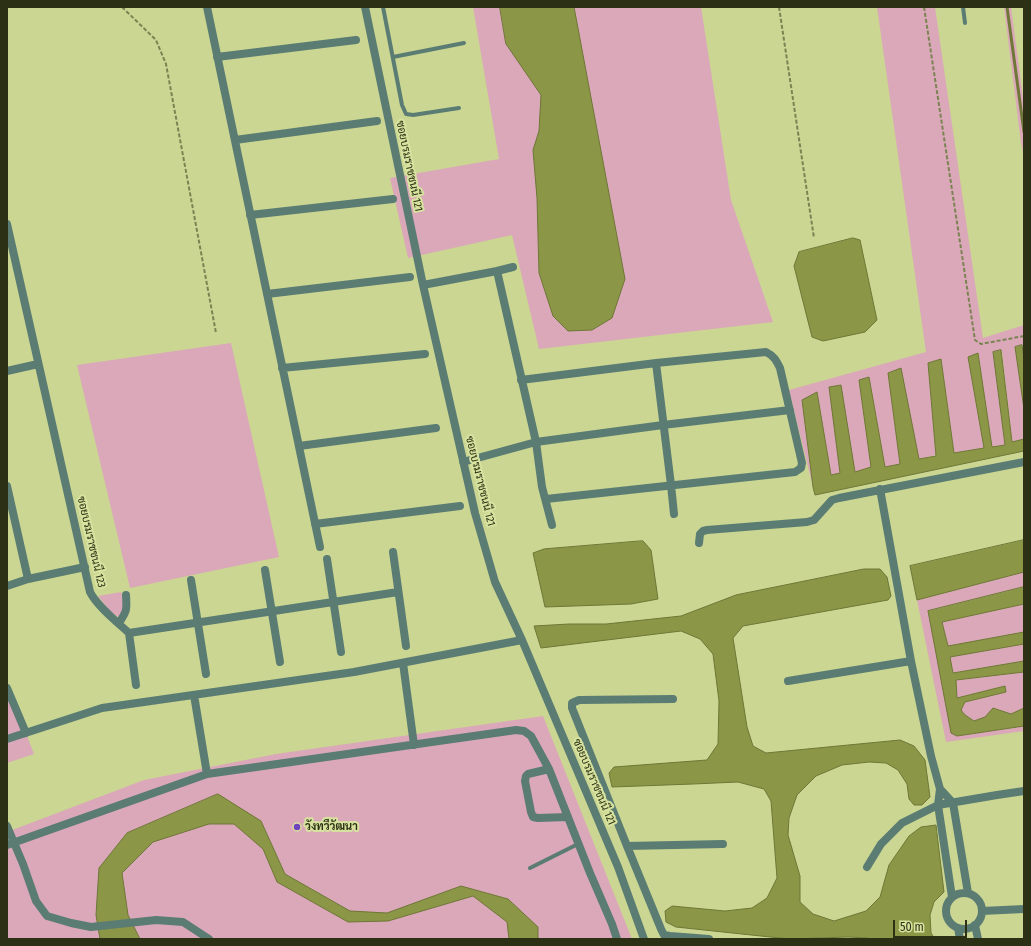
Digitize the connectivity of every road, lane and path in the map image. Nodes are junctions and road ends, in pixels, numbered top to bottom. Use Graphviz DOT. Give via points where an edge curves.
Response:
graph roads {
  1 [pos="122,7"];
  2 [pos="207,7"];
  3 [pos="365,7"];
  4 [pos="383,7"];
  5 [pos="779,7"];
  6 [pos="924,7"];
  7 [pos="963,7"];
  8 [pos="965,23"];
  9 [pos="356,40"];
  10 [pos="464,43"];
  11 [pos="217,57"];
  12 [pos="393,57"];
  13 [pos="459,108"];
  14 [pos="377,120"];
  15 [pos="235,140"];
  16 [pos="393,199"];
  17 [pos="250,215"];
  18 [pos="7,224"];
  19 [pos="814,238"];
  20 [pos="513,267"];
  21 [pos="497,271"];
  22 [pos="410,276"];
  23 [pos="423,285"];
  24 [pos="267,294"];
  25 [pos="216,333"];
  26 [pos="1024,336"];
  27 [pos="425,354"];
  28 [pos="38,364"];
  29 [pos="656,364"];
  30 [pos="282,368"];
  31 [pos="7,371"];
  32 [pos="521,380"];
  33 [pos="790,410"];
  34 [pos="663,425"];
  35 [pos="436,428"];
  36 [pos="536,442"];
  37 [pos="299,446"];
  38 [pos="463,462"];
  39 [pos="1024,462"];
  40 [pos="671,485"];
  41 [pos="7,486"];
  42 [pos="880,489"];
  43 [pos="546,499"];
  44 [pos="460,506"];
  45 [pos="674,514"];
  46 [pos="315,524"];
  47 [pos="552,525"];
  48 [pos="699,543"];
  49 [pos="320,547"];
  50 [pos="393,552"];
  51 [pos="327,559"];
  52 [pos="85,567"];
  53 [pos="265,570"];
  54 [pos="28,579"];
  55 [pos="191,580"];
  56 [pos="7,586"];
  57 [pos="398,592"];
  58 [pos="126,595"];
  59 [pos="333,602"];
  60 [pos="272,611"];
  61 [pos="198,622"];
  62 [pos="119,624"];
  63 [pos="129,633"];
  64 [pos="522,640"];
  65 [pos="406,646"];
  66 [pos="341,652"];
  67 [pos="911,661"];
  68 [pos="280,662"];
  69 [pos="403,663"];
  70 [pos="206,674"];
  71 [pos="788,681"];
  72 [pos="136,685"];
  73 [pos="7,688"];
  74 [pos="194,695"];
  75 [pos="673,699"];
  76 [pos="26,733"];
  77 [pos="7,739"];
  78 [pos="414,745"];
  79 [pos="549,769"];
  80 [pos="206,774"];
  81 [pos="940,789"];
  82 [pos="1024,791"];
  83 [pos="953,803"];
  84 [pos="938,805"];
  85 [pos="568,817"];
  86 [pos="7,826"];
  87 [pos="10,844"];
  88 [pos="579,844"];
  89 [pos="723,844"];
  90 [pos="627,846"];
  91 [pos="867,867"];
  92 [pos="530,868"];
  93 [pos="968,893"];
  94 [pos="952,896"];
  95 [pos="1024,909"];
  96 [pos="982,911"];
  97 [pos="975,925"];
  98 [pos="958,928"];
  99 [pos="209,939"];
  100 [pos="617,939"];
  101 [pos="644,939"];
  102 [pos="709,939"];
  103 [pos="960,939"];
  104 [pos="978,939"];
  1 -- 25 [label="path" via="156,40 166,64"];
  2 -- 11 [label="street"];
  3 -- 23 [label="street, ซอยบรมราชชนนี 121"];
  4 -- 12 [label="lane"];
  5 -- 19 [label="path"];
  6 -- 26 [label="path" via="975,340 981,344"];
  7 -- 8 [label="lane"];
  9 -- 11 [label="street"];
  10 -- 12 [label="lane"];
  11 -- 15 [label="street"];
  12 -- 13 [label="lane" via="402,106 406,114"];
  14 -- 15 [label="street"];
  15 -- 17 [label="street"];
  16 -- 17 [label="street"];
  17 -- 24 [label="street"];
  18 -- 28 [label="street, ซอยบรมราชชนนี 123"];
  20 -- 21 [label="street"];
  21 -- 23 [label="street"];
  21 -- 32 [label="street"];
  22 -- 24 [label="street"];
  23 -- 38 [label="street, ซอยบรมราชชนนี 121"];
  24 -- 30 [label="street"];
  27 -- 30 [label="street"];
  28 -- 31 [label="street"];
  28 -- 52 [label="street, ซอยบรมราชชนนี 123"];
  29 -- 32 [label="street"];
  29 -- 33 [label="street" via="766,352 773,356 780,368"];
  29 -- 34 [label="street"];
  30 -- 37 [label="street"];
  32 -- 36 [label="street"];
  33 -- 34 [label="street"];
  33 -- 40 [label="street" via="802,463 801,468 795,472"];
  34 -- 36 [label="street"];
  34 -- 40 [label="street"];
  35 -- 37 [label="street"];
  36 -- 38 [label="street"];
  36 -- 43 [label="street"];
  37 -- 46 [label="street"];
  38 -- 64 [label="street, ซอยบรมราชชนนี 121" via="495,582"];
  39 -- 42 [label="street"];
  40 -- 43 [label="street"];
  40 -- 45 [label="street"];
  41 -- 54 [label="street"];
  42 -- 48 [label="street" via="832,500 814,520 707,530 700,534"];
  42 -- 67 [label="street"];
  43 -- 47 [label="street"];
  44 -- 46 [label="street"];
  46 -- 49 [label="street"];
  50 -- 57 [label="street"];
  51 -- 59 [label="street"];
  52 -- 54 [label="street"];
  52 -- 62 [label="street, ซอยบรมราชชนนี 123" via="93,598"];
  53 -- 60 [label="street"];
  54 -- 56 [label="street"];
  55 -- 61 [label="street"];
  57 -- 59 [label="street"];
  57 -- 65 [label="street"];
  58 -- 62 [label="street" via="126,613"];
  59 -- 60 [label="street"];
  59 -- 66 [label="street"];
  60 -- 61 [label="street"];
  60 -- 68 [label="street"];
  61 -- 63 [label="street"];
  61 -- 70 [label="street"];
  62 -- 63 [label="street, ซอยบรมราชชนนี 123"];
  63 -- 72 [label="street"];
  64 -- 69 [label="street"];
  64 -- 101 [label="street, ซอยบรมราชชนนี 121" via="618,867"];
  67 -- 71 [label="street"];
  67 -- 81 [label="street"];
  69 -- 74 [label="street"];
  69 -- 78 [label="street"];
  73 -- 76 [label="street"];
  74 -- 76 [label="street" via="102,708"];
  74 -- 80 [label="street"];
  75 -- 90 [label="street" via="579,700 572,703"];
  76 -- 77 [label="street"];
  78 -- 79 [label="street" via="516,730 524,731 531,736"];
  78 -- 80 [label="street"];
  79 -- 85 [label="street"];
  79 -- 85 [label="street" via="526,776 531,812 533,817 538,818"];
  80 -- 87 [label="street"];
  81 -- 83 [label="street"];
  81 -- 84 [label="street"];
  82 -- 83 [label="street"];
  83 -- 84 [label="street"];
  83 -- 93 [label="street"];
  84 -- 91 [label="street" via="902,823 881,844"];
  84 -- 94 [label="street"];
  85 -- 88 [label="street"];
  86 -- 87 [label="street"];
  87 -- 99 [label="street" via="23,864 36,901 47,916 91,927 156,920 182,922"];
  88 -- 92 [label="lane"];
  88 -- 100 [label="street"];
  89 -- 90 [label="street"];
  90 -- 102 [label="street" via="664,935"];
  93 -- 94 [label="street"];
  93 -- 96 [label="street" via="977,898"];
  94 -- 98 [label="street" via="946,911 949,921"];
  95 -- 96 [label="street"];
  96 -- 97 [label="street" via="982,916"];
  97 -- 98 [label="street"];
  97 -- 104 [label="street"];
  98 -- 103 [label="street"];
}
